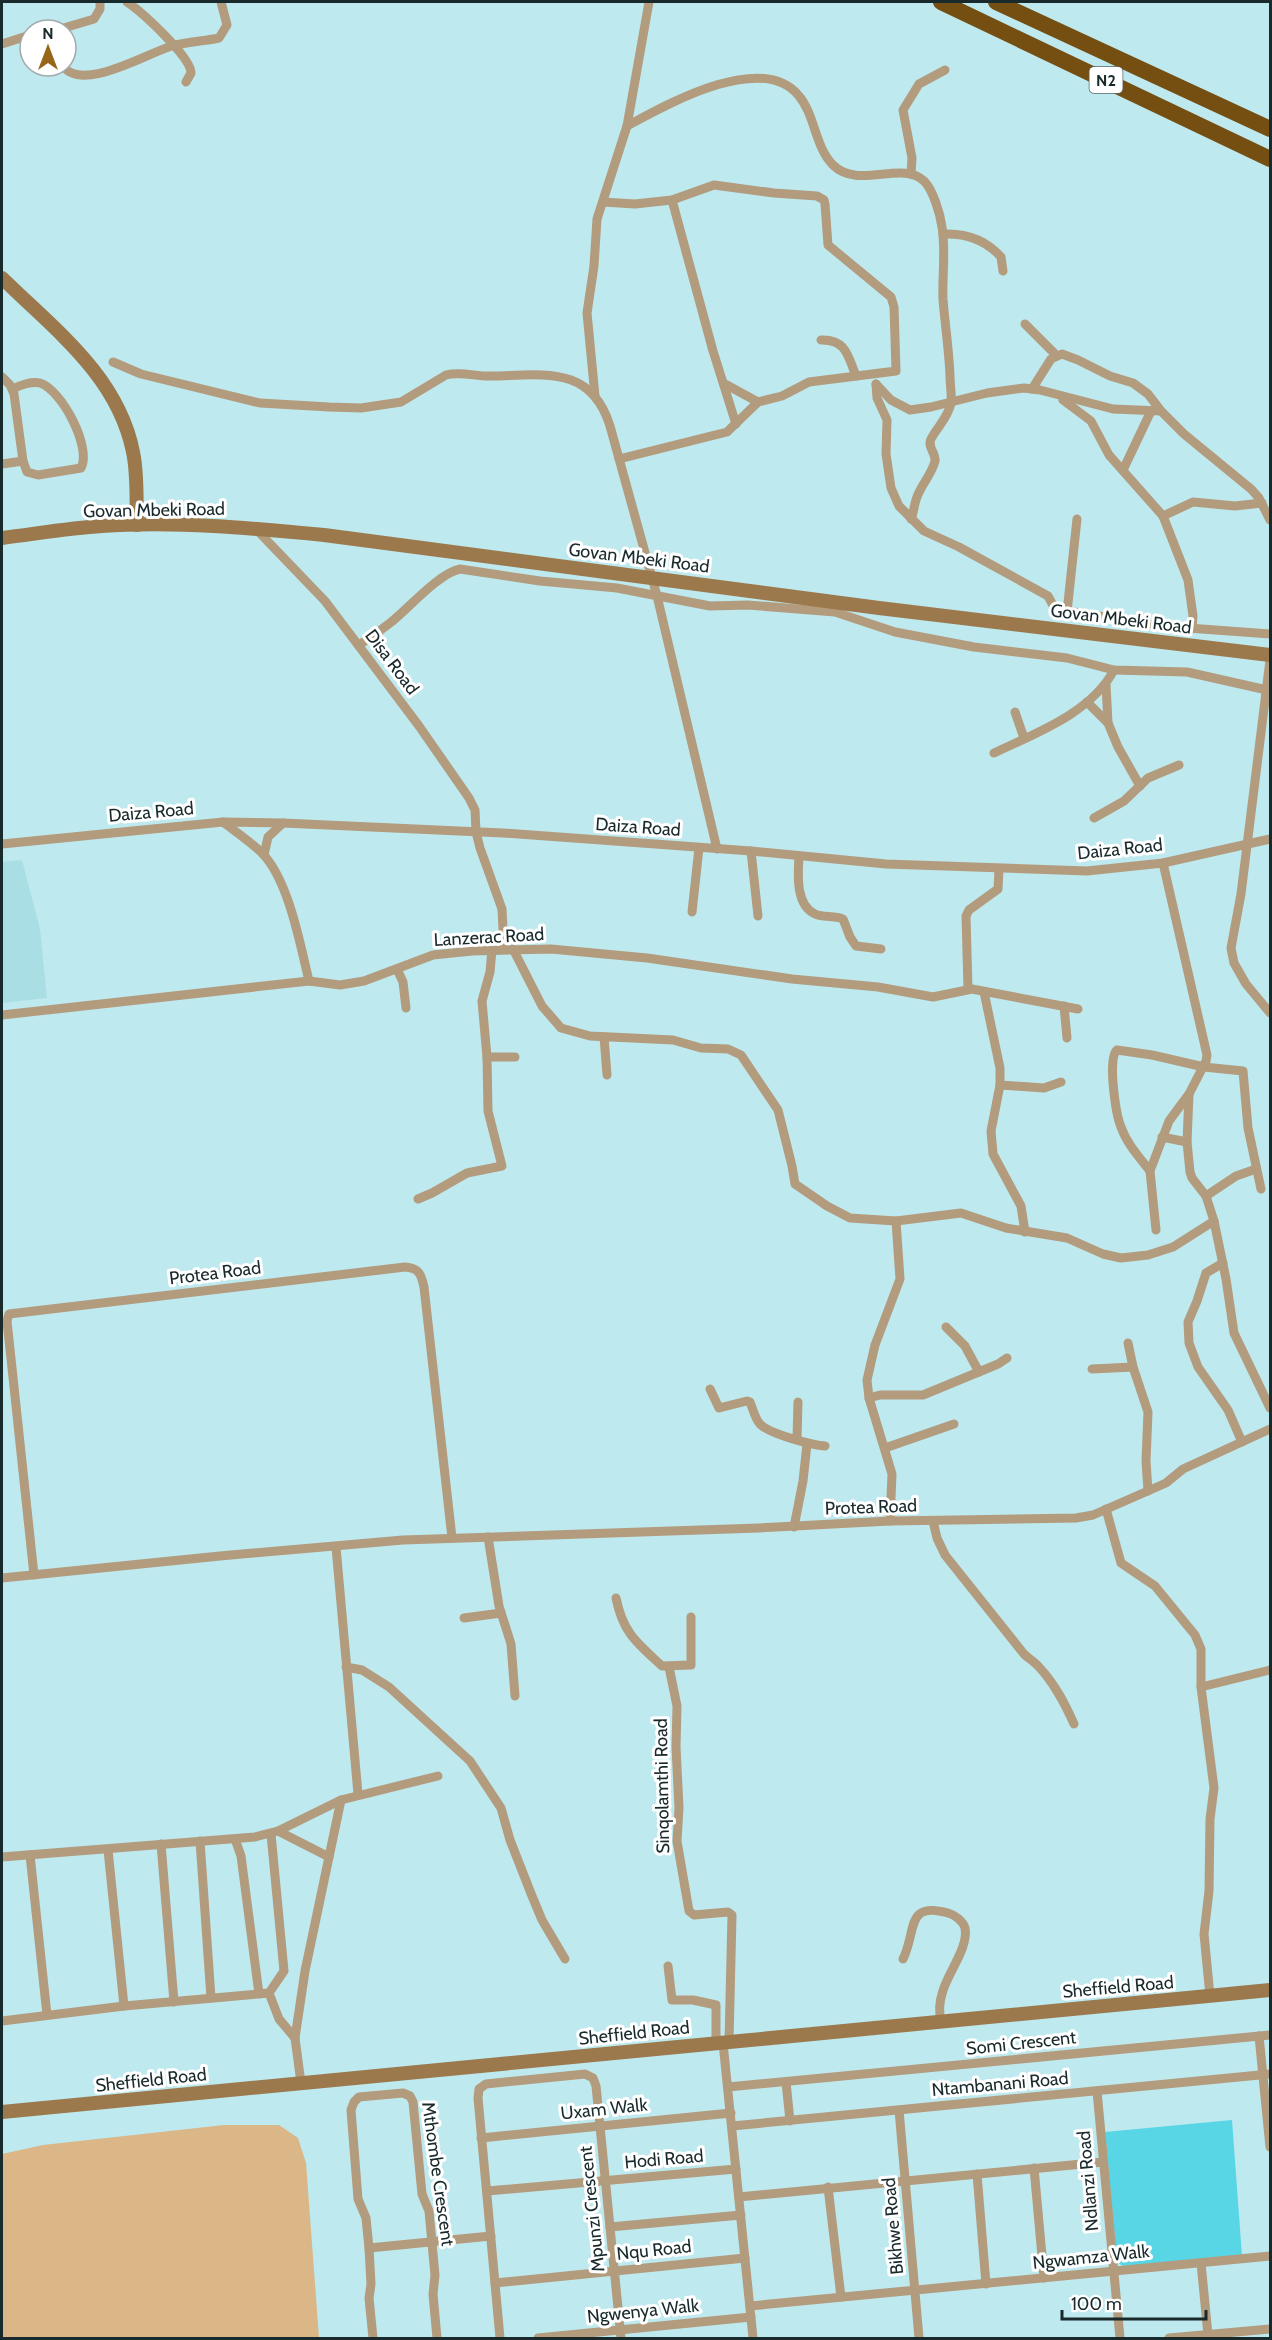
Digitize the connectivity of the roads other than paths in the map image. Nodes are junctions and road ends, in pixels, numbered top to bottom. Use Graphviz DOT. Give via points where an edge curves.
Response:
graph roads {
  1 [pos="100,2"];
  2 [pos="128,2"];
  3 [pos="221,2"];
  4 [pos="649,2"];
  5 [pos="941,2"];
  6 [pos="996,2"];
  7 [pos="78,23"];
  8 [pos="18,39"];
  9 [pos="2,44"];
  10 [pos="173,46"];
  11 [pos="945,70"];
  12 [pos="78,75"];
  13 [pos="186,82"];
  14 [pos="627,126"];
  15 [pos="1270,129"];
  16 [pos="1270,159"];
  17 [pos="911,174"];
  18 [pos="672,201"];
  19 [pos="603,202"];
  20 [pos="943,234"];
  21 [pos="1002,271"];
  22 [pos="2,278"];
  23 [pos="1025,324"];
  24 [pos="821,340"];
  25 [pos="1056,355"];
  26 [pos="113,362"];
  27 [pos="872,373"];
  28 [pos="856,376"];
  29 [pos="2,377"];
  30 [pos="725,384"];
  31 [pos="876,384"];
  32 [pos="13,389"];
  33 [pos="1032,389"];
  34 [pos="595,396"];
  35 [pos="1056,396"];
  36 [pos="758,402"];
  37 [pos="951,402"];
  38 [pos="1156,411"];
  39 [pos="736,424"];
  40 [pos="619,459"];
  41 [pos="23,461"];
  42 [pos="2,464"];
  43 [pos="1123,470"];
  44 [pos="1262,503"];
  45 [pos="1163,516"];
  46 [pos="911,519"];
  47 [pos="1077,519"];
  48 [pos="1270,520"];
  49 [pos="137,525"];
  50 [pos="255,528"];
  51 [pos="2,538"];
  52 [pos="651,577"];
  53 [pos="657,596"];
  54 [pos="1067,612"];
  55 [pos="1192,629"];
  56 [pos="1270,634"];
  57 [pos="359,645"];
  58 [pos="1270,658"];
  59 [pos="1114,670"];
  60 [pos="1106,685"];
  61 [pos="1267,690"];
  62 [pos="1087,702"];
  63 [pos="1015,711"];
  64 [pos="1108,723"];
  65 [pos="1024,738"];
  66 [pos="994,753"];
  67 [pos="1179,765"];
  68 [pos="1140,786"];
  69 [pos="1094,818"];
  70 [pos="223,822"];
  71 [pos="283,823"];
  72 [pos="476,832"];
  73 [pos="1270,842"];
  74 [pos="2,844"];
  75 [pos="1246,844"];
  76 [pos="699,848"];
  77 [pos="717,849"];
  78 [pos="751,851"];
  79 [pos="264,855"];
  80 [pos="799,856"];
  81 [pos="1163,863"];
  82 [pos="999,869"];
  83 [pos="692,912"];
  84 [pos="758,916"];
  85 [pos="508,949"];
  86 [pos="881,949"];
  87 [pos="492,950"];
  88 [pos="398,969"];
  89 [pos="309,981"];
  90 [pos="968,988"];
  91 [pos="984,992"];
  92 [pos="1064,1006"];
  93 [pos="406,1008"];
  94 [pos="1078,1009"];
  95 [pos="1270,1013"];
  96 [pos="2,1015"];
  97 [pos="604,1037"];
  98 [pos="1067,1038"];
  99 [pos="487,1057"];
  100 [pos="515,1057"];
  101 [pos="1204,1067"];
  102 [pos="607,1076"];
  103 [pos="1061,1082"];
  104 [pos="1000,1085"];
  105 [pos="1189,1094"];
  106 [pos="1162,1137"];
  107 [pos="1187,1142"];
  108 [pos="1256,1169"];
  109 [pos="1150,1171"];
  110 [pos="1260,1189"];
  111 [pos="1206,1196"];
  112 [pos="418,1199"];
  113 [pos="896,1221"];
  114 [pos="1214,1221"];
  115 [pos="1156,1230"];
  116 [pos="1025,1232"];
  117 [pos="1223,1263"];
  118 [pos="946,1327"];
  119 [pos="1128,1343"];
  120 [pos="1007,1358"];
  121 [pos="1133,1367"];
  122 [pos="1092,1369"];
  123 [pos="980,1372"];
  124 [pos="710,1389"];
  125 [pos="869,1398"];
  126 [pos="798,1402"];
  127 [pos="1270,1408"];
  128 [pos="954,1424"];
  129 [pos="1270,1429"];
  130 [pos="797,1439"];
  131 [pos="1242,1442"];
  132 [pos="807,1444"];
  133 [pos="825,1446"];
  134 [pos="885,1448"];
  135 [pos="1148,1491"];
  136 [pos="1106,1509"];
  137 [pos="890,1521"];
  138 [pos="933,1521"];
  139 [pos="794,1527"];
  140 [pos="488,1537"];
  141 [pos="452,1538"];
  142 [pos="336,1546"];
  143 [pos="34,1575"];
  144 [pos="2,1578"];
  145 [pos="616,1598"];
  146 [pos="501,1613"];
  147 [pos="691,1617"];
  148 [pos="464,1618"];
  149 [pos="346,1666"];
  150 [pos="669,1667"];
  151 [pos="1270,1670"];
  152 [pos="1201,1687"];
  153 [pos="515,1695"];
  154 [pos="1074,1724"];
  155 [pos="438,1776"];
  156 [pos="358,1794"];
  157 [pos="341,1800"];
  158 [pos="274,1833"];
  159 [pos="236,1839"];
  160 [pos="200,1841"];
  161 [pos="161,1844"];
  162 [pos="108,1850"];
  163 [pos="30,1855"];
  164 [pos="2,1857"];
  165 [pos="329,1857"];
  166 [pos="565,1959"];
  167 [pos="903,1959"];
  168 [pos="668,1966"];
  169 [pos="284,1971"];
  170 [pos="305,1971"];
  171 [pos="1270,1990"];
  172 [pos="264,1994"];
  173 [pos="1210,1996"];
  174 [pos="212,1998"];
  175 [pos="174,2002"];
  176 [pos="124,2006"];
  177 [pos="47,2015"];
  178 [pos="2,2021"];
  179 [pos="941,2022"];
  180 [pos="1270,2035"];
  181 [pos="1259,2036"];
  182 [pos="295,2038"];
  183 [pos="723,2043"];
  184 [pos="1267,2075"];
  185 [pos="786,2082"];
  186 [pos="301,2084"];
  187 [pos="728,2087"];
  188 [pos="1096,2091"];
  189 [pos="899,2110"];
  190 [pos="2,2112"];
  191 [pos="730,2113"];
  192 [pos="790,2121"];
  193 [pos="600,2126"];
  194 [pos="732,2126"];
  195 [pos="481,2138"];
  196 [pos="1270,2147"];
  197 [pos="1103,2162"];
  198 [pos="1034,2168"];
  199 [pos="736,2169"];
  200 [pos="977,2174"];
  201 [pos="606,2180"];
  202 [pos="905,2180"];
  203 [pos="828,2187"];
  204 [pos="487,2192"];
  205 [pos="739,2197"];
  206 [pos="741,2214"];
  207 [pos="610,2227"];
  208 [pos="491,2236"];
  209 [pos="432,2242"];
  210 [pos="369,2248"];
  211 [pos="1270,2256"];
  212 [pos="745,2258"];
  213 [pos="1201,2263"];
  214 [pos="614,2271"];
  215 [pos="1114,2271"];
  216 [pos="1044,2278"];
  217 [pos="495,2283"];
  218 [pos="986,2284"];
  219 [pos="915,2291"];
  220 [pos="840,2297"];
  221 [pos="750,2306"];
  222 [pos="751,2317"];
  223 [pos="1270,2329"];
  224 [pos="621,2334"];
  225 [pos="1208,2335"];
  226 [pos="1222,2336"];
  227 [pos="373,2338"];
  228 [pos="437,2338"];
  229 [pos="500,2338"];
  230 [pos="538,2338"];
  231 [pos="753,2338"];
  232 [pos="919,2338"];
  233 [pos="1120,2338"];
  234 [pos="1169,2338"];
  1 -- 7 [label="street" via="96,18"];
  2 -- 10 [label="street"];
  3 -- 10 [label="street" via="227,21 219,38"];
  4 -- 14 [label="street"];
  5 -- 16 [label="highway, N2"];
  6 -- 15 [label="highway, N2"];
  8 -- 9 [label="street"];
  10 -- 12 [label="street" via="96,75"];
  10 -- 13 [label="street" via="191,67"];
  11 -- 17 [label="street" via="919,84 903,110"];
  14 -- 17 [label="street" via="723,82 768,80 781,83 799,96 828,158 842,172 866,176"];
  14 -- 19 [label="street"];
  17 -- 20 [label="street" via="930,190"];
  18 -- 19 [label="street"];
  18 -- 27 [label="street" via="714,185 817,196 824,200 828,245 878,285 893,303 896,371"];
  18 -- 30 [label="street"];
  19 -- 34 [label="street" via="597,219 587,313"];
  20 -- 21 [label="street" via="965,234 989,246 1001,257"];
  20 -- 37 [label="street" via="943,298"];
  22 -- 49 [label="street" via="86,360 111,395 132,449"];
  23 -- 25 [label="street"];
  24 -- 28 [label="street" via="832,340 842,346"];
  25 -- 33 [label="street"];
  25 -- 38 [label="street" via="1133,382 1148,394"];
  26 -- 34 [label="street" via="177,384 283,405 361,408 391,404 453,373 558,376 581,384"];
  27 -- 28 [label="street"];
  27 -- 31 [label="street"];
  28 -- 36 [label="street" via="809,382 782,396"];
  29 -- 32 [label="street"];
  30 -- 36 [label="street"];
  30 -- 39 [label="street"];
  31 -- 37 [label="street" via="891,400 910,410"];
  31 -- 46 [label="street" via="877,398 887,420 891,488 895,501"];
  32 -- 41 [label="street"];
  32 -- 41 [label="street" via="37,382 46,386 70,414 85,459 78,470 38,475 27,472"];
  33 -- 35 [label="street"];
  33 -- 37 [label="street" via="1012,388"];
  34 -- 40 [label="street" via="607,418"];
  35 -- 38 [label="street" via="1113,409"];
  35 -- 43 [label="street" via="1091,421 1106,452"];
  36 -- 39 [label="street"];
  37 -- 46 [label="street" via="944,422 931,440 935,459"];
  38 -- 43 [label="street"];
  38 -- 44 [label="street" via="1251,489"];
  39 -- 40 [label="street" via="727,432"];
  40 -- 52 [label="street"];
  41 -- 42 [label="street"];
  43 -- 45 [label="street"];
  44 -- 45 [label="street" via="1235,506 1193,502"];
  44 -- 48 [label="street"];
  45 -- 55 [label="street" via="1188,580"];
  46 -- 54 [label="street" via="929,533 1048,596 1053,608"];
  47 -- 54 [label="street"];
  49 -- 50 [label="street, Govan Mbeki Road"];
  49 -- 51 [label="street, Govan Mbeki Road"];
  50 -- 52 [label="street, Govan Mbeki Road"];
  50 -- 57 [label="street, Disa Road" via="325,601"];
  52 -- 53 [label="street"];
  52 -- 58 [label="street, Govan Mbeki Road"];
  53 -- 57 [label="street" via="458,569"];
  53 -- 59 [label="street" via="710,606 835,612 896,632 974,647 1067,658"];
  53 -- 77 [label="street"];
  54 -- 55 [label="street"];
  55 -- 56 [label="street"];
  57 -- 72 [label="street, Disa Road" via="469,798 475,810"];
  58 -- 61 [label="street"];
  59 -- 60 [label="street"];
  59 -- 61 [label="street" via="1187,672"];
  60 -- 62 [label="street"];
  60 -- 64 [label="street"];
  61 -- 75 [label="street"];
  62 -- 64 [label="street"];
  62 -- 65 [label="street"];
  63 -- 65 [label="street"];
  64 -- 68 [label="street"];
  65 -- 66 [label="street"];
  67 -- 68 [label="street" via="1152,775"];
  68 -- 69 [label="street" via="1124,801"];
  70 -- 71 [label="street, Daiza Road"];
  70 -- 74 [label="street, Daiza Road"];
  70 -- 79 [label="street"];
  71 -- 72 [label="street, Daiza Road"];
  71 -- 79 [label="street" via="268,837"];
  72 -- 76 [label="street, Daiza Road"];
  72 -- 85 [label="street, Disa Road" via="502,909"];
  73 -- 75 [label="street, Daiza Road"];
  75 -- 81 [label="street, Daiza Road"];
  75 -- 95 [label="street" via="1231,954 1246,984"];
  76 -- 77 [label="street, Daiza Road"];
  76 -- 83 [label="street"];
  77 -- 78 [label="street, Daiza Road"];
  78 -- 80 [label="street, Daiza Road"];
  78 -- 84 [label="street"];
  79 -- 89 [label="street" via="282,885"];
  80 -- 82 [label="street, Daiza Road"];
  80 -- 86 [label="street" via="800,893 808,909 818,915 843,919 856,946"];
  81 -- 82 [label="street, Daiza Road" via="1087,871"];
  81 -- 101 [label="street" via="1206,1048"];
  82 -- 90 [label="street" via="998,889 967,913"];
  85 -- 87 [label="street, Lanzerac Road"];
  85 -- 90 [label="street, Lanzerac Road" via="647,957 938,997"];
  85 -- 97 [label="street" via="555,1023 568,1031"];
  87 -- 88 [label="street, Lanzerac Road" via="433,955"];
  87 -- 99 [label="street" via="482,1001"];
  88 -- 89 [label="street, Lanzerac Road" via="350,984"];
  88 -- 93 [label="street"];
  89 -- 96 [label="street, Lanzerac Road"];
  90 -- 91 [label="street"];
  91 -- 92 [label="street"];
  91 -- 104 [label="street" via="998,1055"];
  92 -- 94 [label="street"];
  92 -- 98 [label="street"];
  97 -- 102 [label="street"];
  97 -- 113 [label="street" via="673,1040 741,1054 776,1107 797,1187 846,1217"];
  99 -- 100 [label="street"];
  99 -- 112 [label="street" via="489,1118 502,1166 466,1173"];
  101 -- 105 [label="street"];
  101 -- 108 [label="street" via="1243,1071"];
  101 -- 109 [label="street" via="1122,1049 1114,1053 1113,1079 1121,1126"];
  103 -- 104 [label="street" via="1044,1088"];
  104 -- 116 [label="street" via="991,1144 1023,1212"];
  105 -- 106 [label="street"];
  105 -- 107 [label="street"];
  106 -- 107 [label="street"];
  106 -- 109 [label="street"];
  107 -- 111 [label="street" via="1192,1178"];
  108 -- 110 [label="street"];
  108 -- 111 [label="street" via="1236,1176"];
  109 -- 115 [label="street"];
  111 -- 114 [label="street"];
  113 -- 116 [label="street" via="961,1213"];
  113 -- 125 [label="street" via="900,1279 870,1363"];
  114 -- 116 [label="street" via="1173,1247 1131,1258 1110,1257 1068,1238"];
  114 -- 117 [label="street"];
  117 -- 127 [label="street" via="1234,1334"];
  117 -- 131 [label="street" via="1206,1273 1187,1331 1193,1356 1228,1410"];
  118 -- 123 [label="street" via="965,1346"];
  119 -- 121 [label="street"];
  120 -- 123 [label="street"];
  121 -- 122 [label="street"];
  121 -- 135 [label="street" via="1147,1403"];
  123 -- 125 [label="street" via="923,1395"];
  124 -- 130 [label="street" via="719,1408 750,1402 759,1424"];
  125 -- 134 [label="street"];
  126 -- 130 [label="street"];
  128 -- 134 [label="street"];
  129 -- 131 [label="street, Protea Road"];
  130 -- 132 [label="street"];
  131 -- 135 [label="street, Protea Road" via="1183,1469"];
  132 -- 133 [label="street"];
  132 -- 139 [label="street"];
  134 -- 137 [label="street" via="892,1474"];
  135 -- 136 [label="street, Protea Road"];
  136 -- 138 [label="street, Protea Road" via="1076,1518"];
  136 -- 152 [label="street" via="1121,1563 1155,1586 1198,1640"];
  137 -- 138 [label="street, Protea Road"];
  137 -- 139 [label="street, Protea Road"];
  138 -- 154 [label="street" via="945,1555 1024,1654 1050,1679"];
  139 -- 140 [label="street, Protea Road"];
  140 -- 141 [label="street, Protea Road"];
  140 -- 146 [label="street"];
  141 -- 142 [label="street, Protea Road"];
  141 -- 143 [label="street, Protea Road" via="424,1287 419,1271 405,1267 9,1314"];
  142 -- 143 [label="street, Protea Road"];
  142 -- 149 [label="street"];
  143 -- 144 [label="street, Protea Road"];
  145 -- 150 [label="street" via="625,1629 661,1665"];
  146 -- 148 [label="street"];
  146 -- 153 [label="street" via="511,1644"];
  147 -- 150 [label="street" via="691,1665"];
  149 -- 156 [label="street"];
  149 -- 166 [label="street" via="362,1670 389,1687 470,1761 501,1808 542,1920"];
  150 -- 183 [label="street, Sinqolamthi Road" via="677,1706 677,1841 689,1911 694,1915 732,1915"];
  151 -- 152 [label="street"];
  152 -- 173 [label="street" via="1214,1788 1204,1934"];
  155 -- 156 [label="street"];
  156 -- 157 [label="street"];
  157 -- 158 [label="street"];
  157 -- 165 [label="street"];
  158 -- 159 [label="street"];
  158 -- 165 [label="street"];
  158 -- 169 [label="street"];
  159 -- 160 [label="street"];
  159 -- 172 [label="street"];
  160 -- 161 [label="street"];
  160 -- 174 [label="street"];
  161 -- 162 [label="street"];
  161 -- 175 [label="street"];
  162 -- 163 [label="street"];
  162 -- 176 [label="street"];
  163 -- 164 [label="street"];
  163 -- 177 [label="street"];
  165 -- 170 [label="street"];
  167 -- 179 [label="street" via="916,1918 925,1909 950,1913 965,1928 964,1942 942,1992"];
  168 -- 183 [label="street" via="672,2001 716,2005"];
  169 -- 170 [label="street"];
  169 -- 172 [label="street"];
  170 -- 182 [label="street"];
  171 -- 173 [label="street, Sheffield Road"];
  172 -- 174 [label="street"];
  172 -- 182 [label="street"];
  173 -- 179 [label="street, Sheffield Road"];
  174 -- 175 [label="street"];
  175 -- 176 [label="street"];
  176 -- 177 [label="street"];
  177 -- 178 [label="street"];
  179 -- 183 [label="street, Sheffield Road"];
  180 -- 181 [label="street, Somi Crescent"];
  181 -- 184 [label="street"];
  181 -- 185 [label="street, Somi Crescent"];
  182 -- 186 [label="street"];
  183 -- 186 [label="street, Sheffield Road"];
  183 -- 187 [label="street, Sinqolamthi Road"];
  184 -- 188 [label="street, Ntambanani Road"];
  184 -- 196 [label="street"];
  185 -- 187 [label="street, Somi Crescent"];
  185 -- 192 [label="street"];
  186 -- 190 [label="street, Sheffield Road"];
  187 -- 191 [label="street, Sinqolamthi Road"];
  188 -- 189 [label="street, Ntambanani Road"];
  188 -- 197 [label="street, Ndlanzi Road"];
  189 -- 192 [label="street, Ntambanani Road"];
  189 -- 202 [label="street, Bikhwe Road"];
  191 -- 193 [label="street, Uxam Walk"];
  191 -- 194 [label="street, Sinqolamthi Road"];
  192 -- 194 [label="street, Ntambanani Road"];
  193 -- 195 [label="street, Uxam Walk"];
  193 -- 195 [label="street, Mpunzi Crescent" via="593,2078 573,2075 486,2084 479,2089 478,2098"];
  193 -- 201 [label="street, Mpunzi Crescent"];
  194 -- 199 [label="street, Sinqolamthi Road"];
  195 -- 204 [label="street"];
  197 -- 198 [label="street"];
  197 -- 215 [label="street, Ndlanzi Road"];
  198 -- 200 [label="street"];
  198 -- 216 [label="street"];
  199 -- 201 [label="street, Hodi Road"];
  199 -- 205 [label="street, Sinqolamthi Road"];
  200 -- 202 [label="street"];
  200 -- 218 [label="street"];
  201 -- 204 [label="street, Hodi Road"];
  201 -- 207 [label="street, Mpunzi Crescent"];
  202 -- 203 [label="street"];
  202 -- 219 [label="street, Bikhwe Road"];
  203 -- 205 [label="street"];
  203 -- 220 [label="street"];
  204 -- 208 [label="street"];
  205 -- 206 [label="street, Sinqolamthi Road"];
  206 -- 207 [label="street"];
  206 -- 212 [label="street, Sinqolamthi Road"];
  207 -- 214 [label="street, Mpunzi Crescent"];
  208 -- 209 [label="street"];
  208 -- 217 [label="street"];
  209 -- 210 [label="street"];
  209 -- 210 [label="street, Mthombe Crescent" via="410,2096 403,2093 359,2097 351,2110 358,2199 366,2218"];
  209 -- 228 [label="street, Mthombe Crescent"];
  210 -- 227 [label="street, Mthombe Crescent"];
  211 -- 213 [label="street, Ngwamza Walk"];
  212 -- 214 [label="street, Nqu Road"];
  212 -- 221 [label="street, Sinqolamthi Road"];
  213 -- 215 [label="street, Ngwamza Walk"];
  213 -- 225 [label="street"];
  214 -- 217 [label="street, Nqu Road"];
  214 -- 224 [label="street, Mpunzi Crescent"];
  215 -- 216 [label="street, Ngwamza Walk"];
  215 -- 233 [label="street, Ndlanzi Road"];
  216 -- 218 [label="street, Ngwamza Walk"];
  217 -- 229 [label="street"];
  218 -- 219 [label="street, Ngwamza Walk"];
  219 -- 220 [label="street, Ngwamza Walk"];
  219 -- 232 [label="street, Bikhwe Road"];
  220 -- 221 [label="street, Ngwamza Walk"];
  221 -- 222 [label="street, Sinqolamthi Road"];
  222 -- 224 [label="street, Ngwenya Walk"];
  222 -- 231 [label="street, Sinqolamthi Road"];
  223 -- 226 [label="street"];
  224 -- 230 [label="street, Ngwenya Walk"];
  225 -- 226 [label="street"];
  225 -- 234 [label="street"];
}
